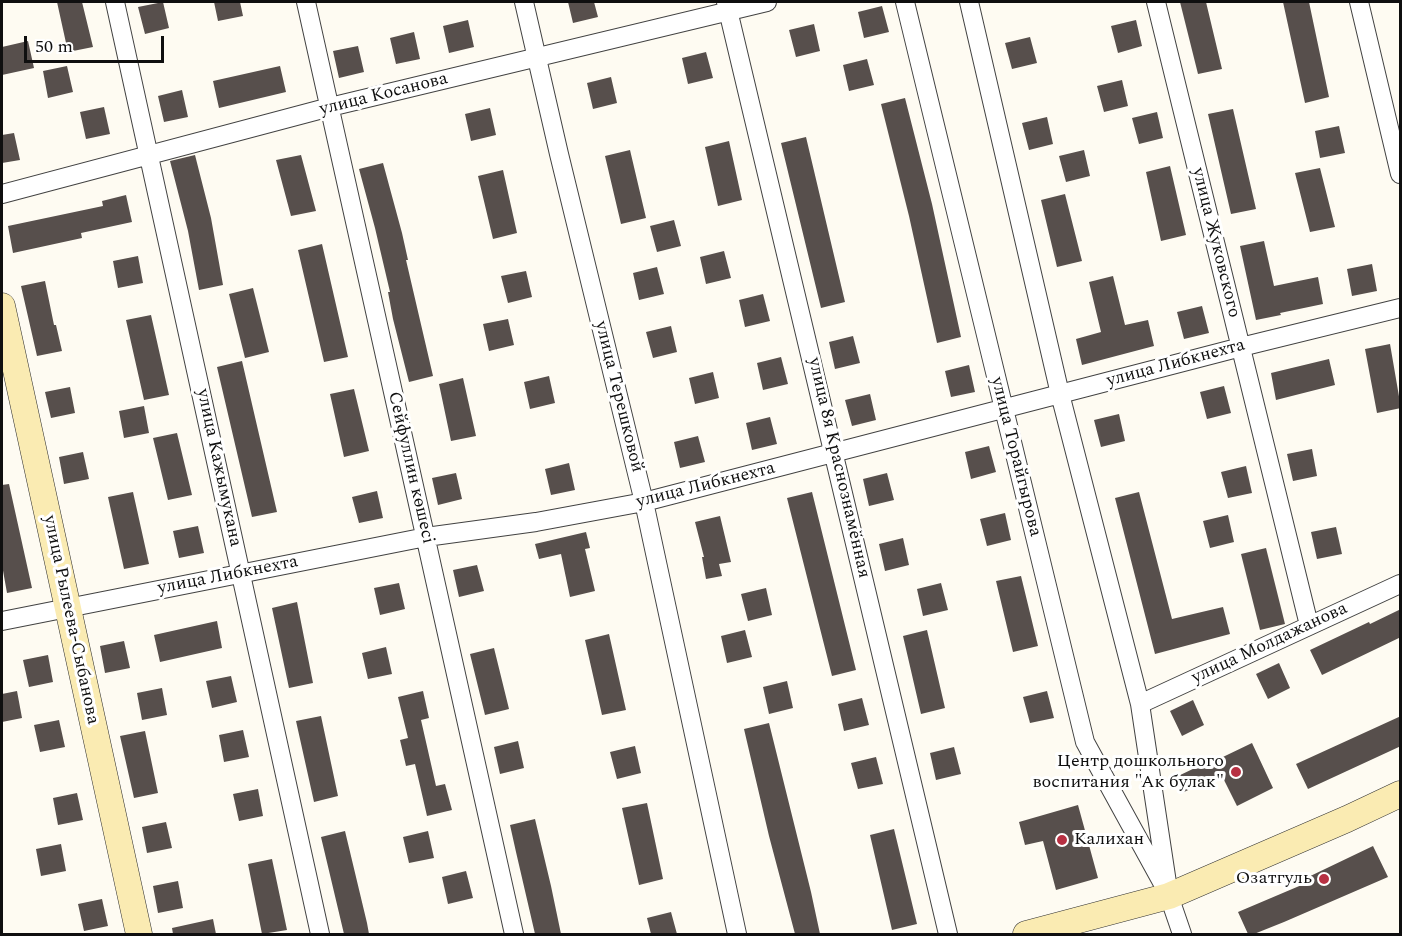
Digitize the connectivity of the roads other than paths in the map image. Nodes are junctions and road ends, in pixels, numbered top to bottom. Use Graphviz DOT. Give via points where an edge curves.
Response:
graph roads {
  1 [pos="115,2"];
  2 [pos="306,2"];
  3 [pos="524,2"];
  4 [pos="767,2"];
  5 [pos="905,2"];
  6 [pos="969,2"];
  7 [pos="1156,2"];
  8 [pos="1359,2"];
  9 [pos="728,6"];
  10 [pos="537,58"];
  11 [pos="330,107"];
  12 [pos="150,156"];
  13 [pos="1401,174"];
  14 [pos="2,194"];
  15 [pos="2,306"];
  16 [pos="1401,308"];
  17 [pos="1240,347"];
  18 [pos="1060,394"];
  19 [pos="1004,409"];
  20 [pos="835,453"];
  21 [pos="644,502"];
  22 [pos="426,537"];
  23 [pos="241,575"];
  24 [pos="1401,584"];
  25 [pos="67,607"];
  26 [pos="2,621"];
  27 [pos="1309,625"];
  28 [pos="1140,704"];
  29 [pos="1401,794"];
  30 [pos="1169,896"];
  31 [pos="140,934"];
  32 [pos="320,934"];
  33 [pos="514,934"];
  34 [pos="737,934"];
  35 [pos="948,934"];
  36 [pos="1026,934"];
  37 [pos="1182,934"];
  1 -- 12 [label="street, улица Кажымукана"];
  2 -- 11 [label="street, Сейфуллин көшесі"];
  3 -- 10 [label="street, улица Терешковой"];
  4 -- 9 [label="street, улица Косанова"];
  5 -- 19 [label="street, улица Торайгырова"];
  6 -- 18 [label="street, улица Торайгырова"];
  7 -- 17 [label="street, улица Жуковского"];
  8 -- 13 [label="street"];
  9 -- 10 [label="street, улица Косанова"];
  9 -- 20 [label="street, улица 8я Краснознамённая"];
  10 -- 11 [label="street, улица Косанова"];
  10 -- 21 [label="street, улица Терешковой"];
  11 -- 12 [label="street, улица Косанова"];
  11 -- 22 [label="street, Сейфуллин көшесі"];
  12 -- 14 [label="street, улица Косанова"];
  12 -- 23 [label="street, улица Кажымукана"];
  15 -- 25 [label="street, улица Рылеева-Сыбанова"];
  16 -- 17 [label="street, улица Либкнехта"];
  17 -- 18 [label="street, улица Либкнехта"];
  17 -- 27 [label="street, улица Жуковского"];
  18 -- 19 [label="street, улица Либкнехта"];
  18 -- 28 [label="street, улица Торайгырова"];
  19 -- 20 [label="street, улица Либкнехта"];
  19 -- 30 [label="street, улица Торайгырова" via="1085,742"];
  20 -- 21 [label="street, улица Либкнехта"];
  20 -- 35 [label="street, улица 8я Краснознамённая"];
  21 -- 22 [label="street, улица Либкнехта"];
  21 -- 34 [label="street, улица Терешковой"];
  22 -- 23 [label="street, улица Либкнехта"];
  22 -- 33 [label="street, Сейфуллин көшесі"];
  23 -- 25 [label="street, улица Либкнехта"];
  23 -- 32 [label="street, улица Кажымукана"];
  24 -- 27 [label="street, улица Молдажанова"];
  25 -- 26 [label="street, улица Либкнехта"];
  25 -- 31 [label="street, улица Рылеева-Сыбанова"];
  27 -- 28 [label="street, улица Молдажанова"];
  28 -- 30 [label="street, улица Торайгырова"];
  29 -- 30 [label="street"];
  30 -- 36 [label="street"];
  30 -- 37 [label="street, улица Торайгырова"];
}
